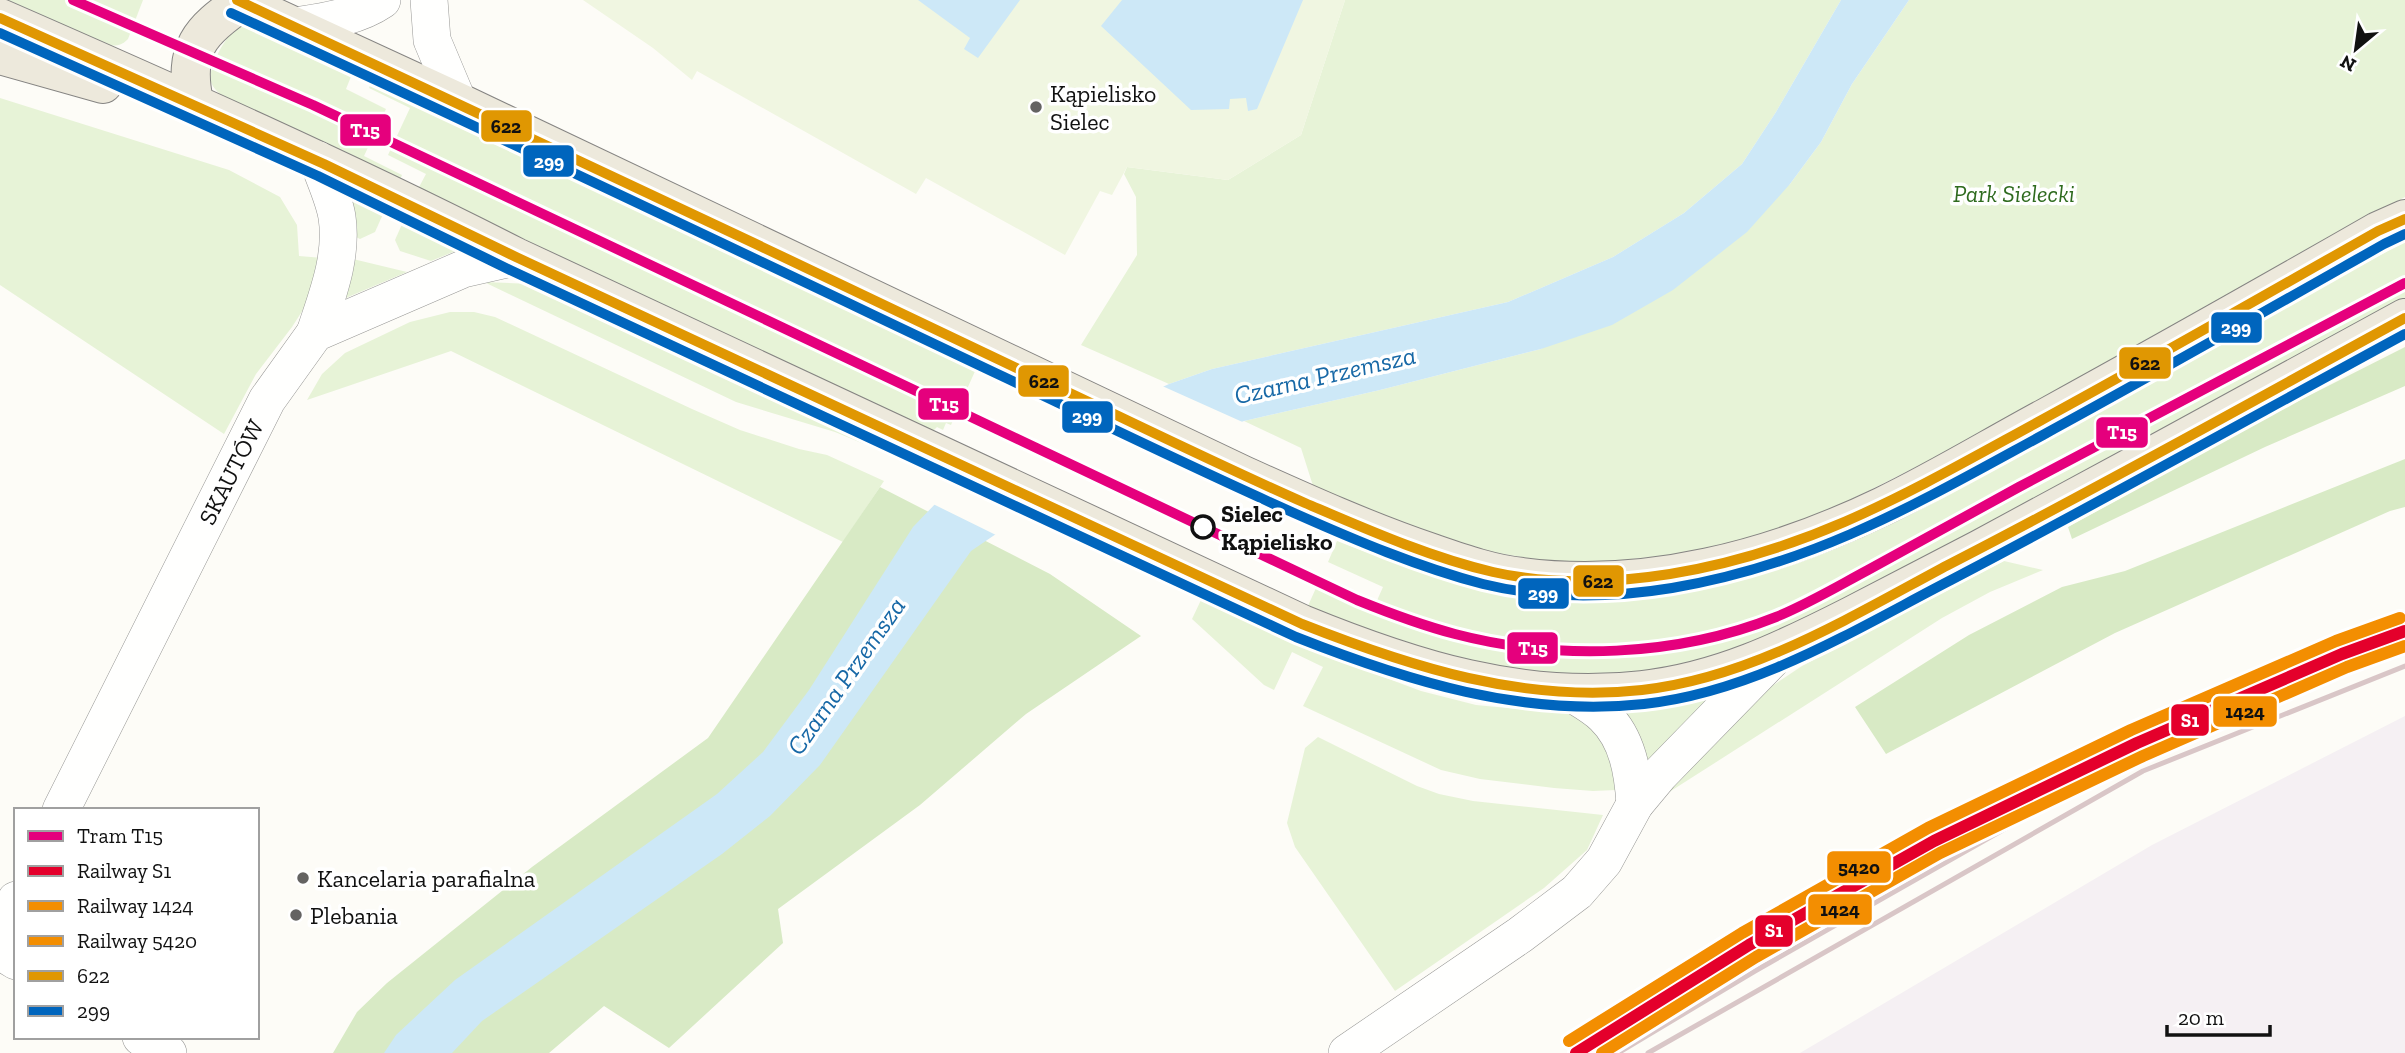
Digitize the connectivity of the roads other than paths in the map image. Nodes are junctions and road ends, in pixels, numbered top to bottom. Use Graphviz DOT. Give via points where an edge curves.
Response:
graph roads {
  1 [pos="382,0"];
  2 [pos="429,0"];
  3 [pos="246,1"];
  4 [pos="0,18"];
  5 [pos="296,26"];
  6 [pos="0,55"];
  7 [pos="458,103"];
  8 [pos="210,110"];
  9 [pos="318,160"];
  10 [pos="2405,219"];
  11 [pos="516,257"];
  12 [pos="2405,318"];
  13 [pos="315,333"];
  14 [pos="1779,652"];
  15 [pos="1572,693"];
  16 [pos="1635,804"];
  17 [pos="62,808"];
  18 [pos="14,904"];
  19 [pos="0,931"];
  20 [pos="144,1039"];
  21 [pos="168,1053"];
  22 [pos="1347,1053"];
  1 -- 5 [label="street" via="344,18"];
  2 -- 7 [label="street" via="432,40"];
  3 -- 5 [label="main road"];
  3 -- 8 [label="main road" via="220,16 193,51 189,76"];
  4 -- 8 [label="main road"];
  5 -- 7 [label="main road"];
  6 -- 8 [label="main road"];
  7 -- 10 [label="main road" via="1372,533 1521,577 1648,578 1709,567 1765,552 1884,505"];
  8 -- 9 [label="main road"];
  9 -- 11 [label="main road"];
  9 -- 13 [label="street" via="337,216 338,250"];
  11 -- 13 [label="street" via="463,269"];
  11 -- 15 [label="main road" via="1302,624 1434,672 1484,684"];
  12 -- 14 [label="main road" via="2122,473"];
  13 -- 17 [label="street, SKAUTÓW" via="267,400"];
  14 -- 15 [label="main road" via="1700,680 1642,690"];
  14 -- 16 [label="street"];
  15 -- 16 [label="street" via="1602,714 1620,737 1634,778"];
  16 -- 22 [label="street" via="1604,861 1577,892"];
  18 -- 19 [label="street"];
  20 -- 21 [label="street"];
}
